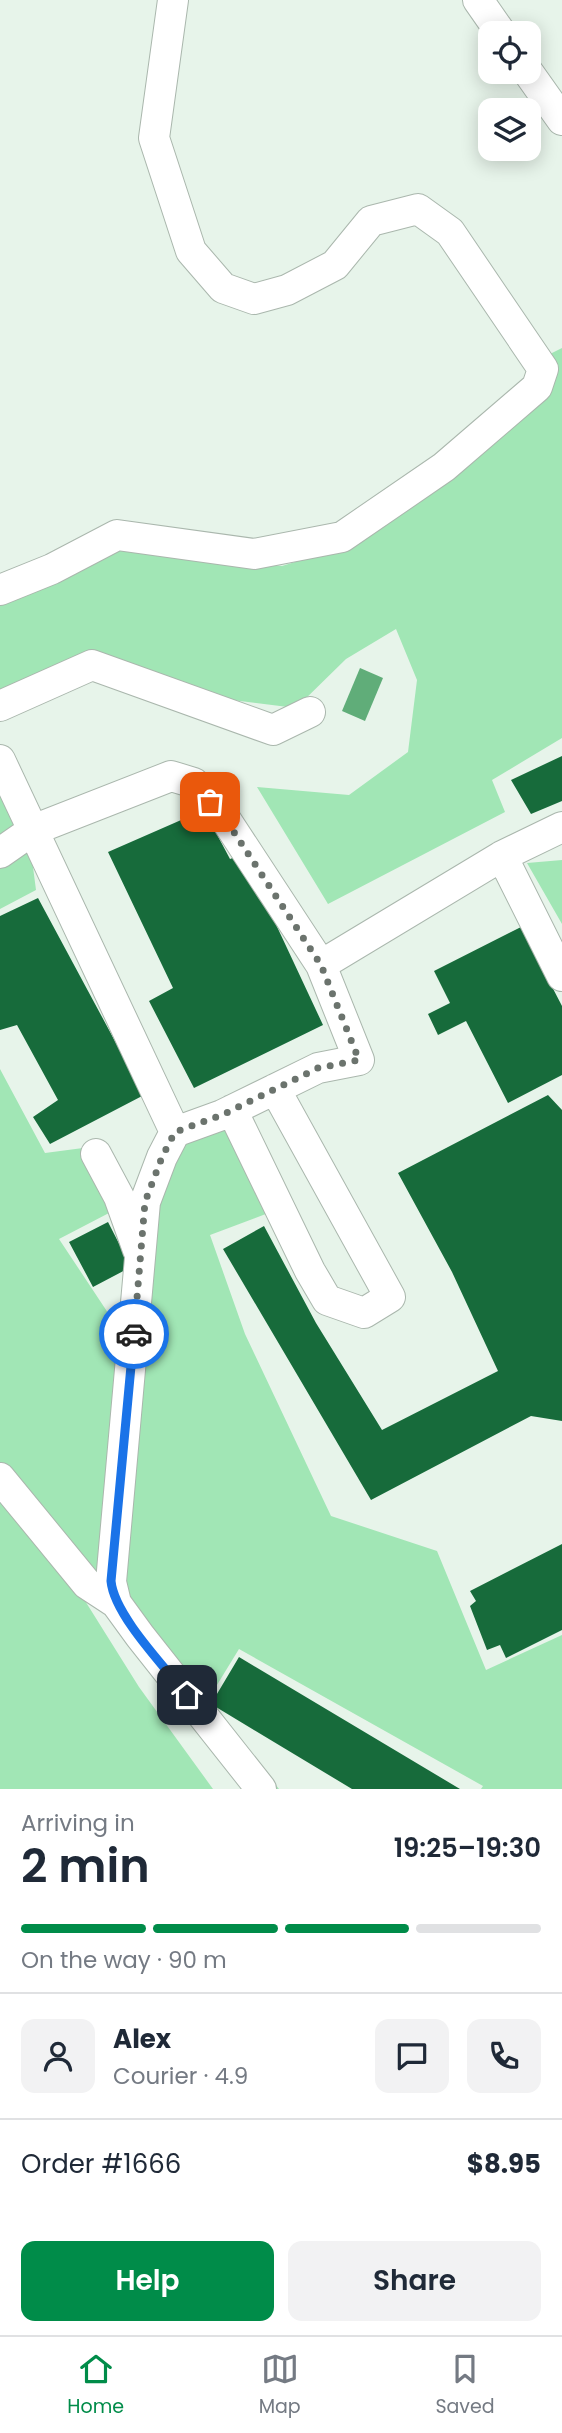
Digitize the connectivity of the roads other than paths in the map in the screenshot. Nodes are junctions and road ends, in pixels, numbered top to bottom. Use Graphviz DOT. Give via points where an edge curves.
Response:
graph roads {
  1 [pos="173,0"];
  2 [pos="478,0"];
  3 [pos="493,21"];
  4 [pos="536,84"];
  5 [pos="562,120"];
  6 [pos="0,590"];
  7 [pos="0,706"];
  8 [pos="310,712"];
  9 [pos="0,760"];
  10 [pos="562,827"];
  11 [pos="33,830"];
  12 [pos="0,853"];
  13 [pos="502,856"];
  14 [pos="321,965"];
  15 [pos="562,976"];
  16 [pos="275,1089"];
  17 [pos="232,1110"];
  18 [pos="175,1132"];
  19 [pos="96,1154"];
  20 [pos="141,1258"];
  21 [pos="0,1478"];
  22 [pos="116,1603"];
  23 [pos="261,1789"];
  1 -- 6 [label="lane" via="154,138 191,251 223,288 254,299 287,290 335,265 371,221 418,209 450,232 543,369 537,387 444,467 342,537 254,554 117,535"];
  2 -- 3 [label="lane"];
  4 -- 5 [label="lane"];
  7 -- 8 [label="lane" via="92,665 273,730"];
  9 -- 11 [label="lane"];
  10 -- 13 [label="lane"];
  11 -- 12 [label="lane"];
  11 -- 14 [label="lane" via="171,776 194,783 226,820"];
  11 -- 18 [label="lane"];
  13 -- 14 [label="lane"];
  13 -- 15 [label="lane"];
  14 -- 16 [label="lane" via="359,1060 318,1068"];
  16 -- 17 [label="lane"];
  16 -- 17 [label="lane" via="390,1297 364,1314 327,1300"];
  17 -- 18 [label="lane"];
  18 -- 20 [label="lane" via="145,1202"];
  19 -- 20 [label="lane"];
  20 -- 22 [label="lane" via="111,1581"];
  21 -- 22 [label="lane" via="87,1584"];
  22 -- 23 [label="lane"];
}
